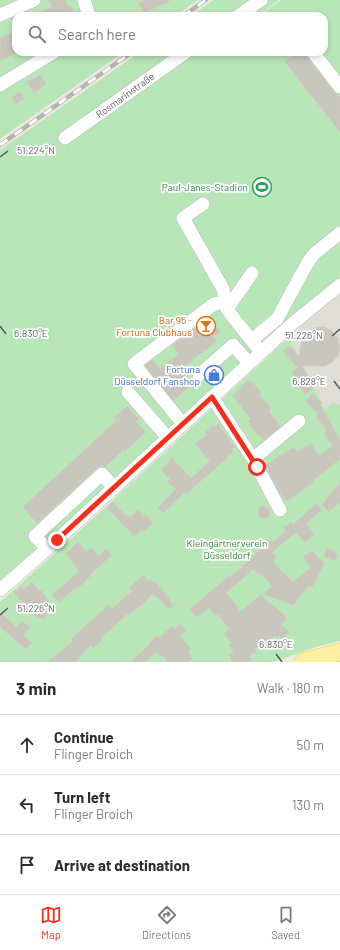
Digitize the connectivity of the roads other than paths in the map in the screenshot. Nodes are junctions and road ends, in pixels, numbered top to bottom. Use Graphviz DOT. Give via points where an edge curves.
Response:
graph roads {
  1 [pos="34,0"];
  2 [pos="261,0"];
  3 [pos="244,12"];
  4 [pos="0,15"];
  5 [pos="47,56"];
  6 [pos="180,56"];
  7 [pos="316,56"];
  8 [pos="0,85"];
  9 [pos="340,87"];
  10 [pos="65,138"];
  11 [pos="204,204"];
  12 [pos="340,233"];
  13 [pos="252,273"];
  14 [pos="340,285"];
  15 [pos="226,305"];
  16 [pos="252,340"];
  17 [pos="261,352"];
  18 [pos="249,363"];
  19 [pos="199,375"];
  20 [pos="128,392"];
  21 [pos="212,397"];
  22 [pos="299,421"];
  23 [pos="183,424"];
  24 [pos="168,438"];
  25 [pos="253,459"];
  26 [pos="114,488"];
  27 [pos="280,510"];
  28 [pos="47,549"];
  29 [pos="0,590"];
  30 [pos="340,652"];
  31 [pos="304,662"];
  1 -- 4 [label="street"];
  2 -- 3 [label="street"];
  5 -- 8 [label="street"];
  6 -- 10 [label="street, Rosmarinstraße"];
  7 -- 9 [label="street"];
  11 -- 15 [label="street" via="183,218 223,289"];
  12 -- 16 [label="street" via="314,254 277,319"];
  13 -- 15 [label="street"];
  14 -- 17 [label="street"];
  15 -- 16 [label="street"];
  15 -- 23 [label="street" via="214,304 134,364"];
  16 -- 17 [label="street"];
  17 -- 18 [label="street"];
  18 -- 19 [label="street" via="233,344"];
  18 -- 21 [label="street"];
  20 -- 24 [label="street"];
  21 -- 23 [label="street"];
  21 -- 25 [label="street"];
  22 -- 25 [label="street"];
  23 -- 24 [label="street"];
  24 -- 26 [label="street"];
  25 -- 27 [label="street"];
  26 -- 28 [label="street"];
  26 -- 28 [label="street" via="102,474 35,536"];
  28 -- 29 [label="street"];
  30 -- 31 [label="main road"];
}
